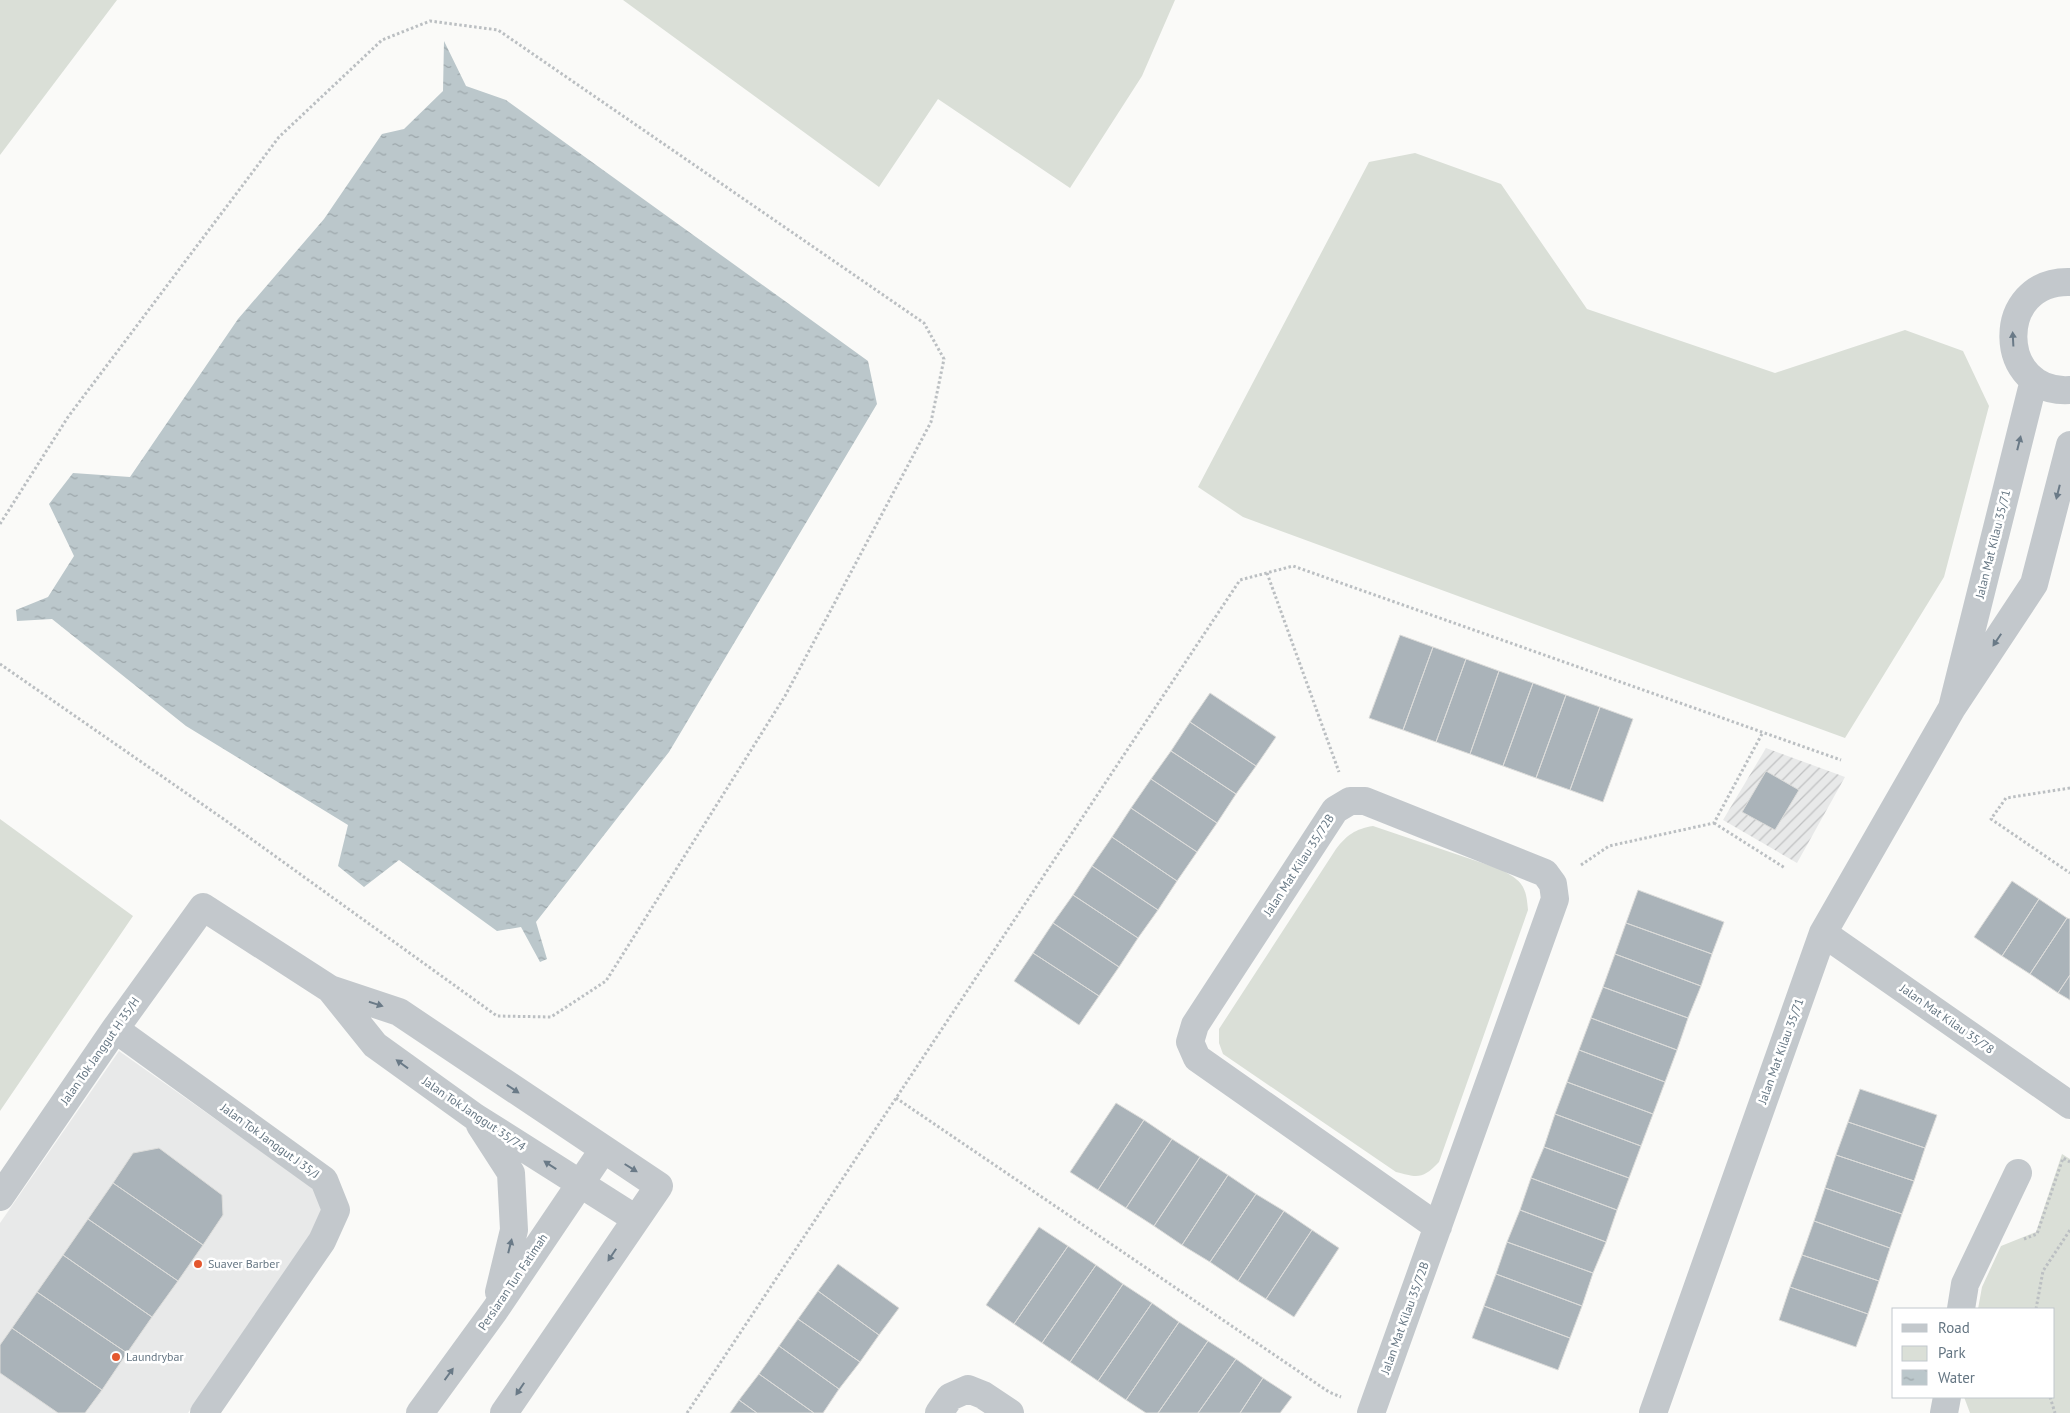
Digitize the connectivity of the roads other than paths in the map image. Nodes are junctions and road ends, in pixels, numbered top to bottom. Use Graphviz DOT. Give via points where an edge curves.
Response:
graph roads {
  1 [pos="2070,282"];
  2 [pos="2034,380"];
  3 [pos="2070,390"];
  4 [pos="2070,445"];
  5 [pos="1952,708"];
  6 [pos="203,907"];
  7 [pos="1823,933"];
  8 [pos="330,988"];
  9 [pos="115,1029"];
  10 [pos="2070,1105"];
  11 [pos="475,1117"];
  12 [pos="603,1150"];
  13 [pos="2018,1173"];
  14 [pos="579,1184"];
  15 [pos="0,1197"];
  16 [pos="636,1219"];
  17 [pos="1438,1227"];
  18 [pos="1961,1308"];
  19 [pos="495,1310"];
  20 [pos="1947,1398"];
  21 [pos="1376,1411"];
  22 [pos="204,1413"];
  23 [pos="420,1413"];
  24 [pos="504,1413"];
  25 [pos="939,1413"];
  26 [pos="1010,1413"];
  27 [pos="1653,1413"];
  28 [pos="1944,1413"];
  2 -- 1 [label="street, one-way" via="2022,367 2014,350 2012,332 2017,314 2026,299 2041,288"];
  2 -- 3 [label="street" via="2050,388"];
  5 -- 2 [label="street, Jalan Mat Kilau 35/71, one-way"];
  4 -- 5 [label="street, Jalan Mat Kilau 35/71, one-way" via="2034,584"];
  5 -- 7 [label="street, Jalan Mat Kilau 35/71"];
  6 -- 8 [label="street, Jalan Tok Janggut 35/74"];
  6 -- 9 [label="street, Jalan Tok Janggut H 35/H"];
  7 -- 10 [label="street, Jalan Mat Kilau 35/78"];
  7 -- 27 [label="street, Jalan Mat Kilau 35/71"];
  11 -- 8 [label="street, Jalan Tok Janggut 35/74, one-way" via="375,1045"];
  8 -- 12 [label="street, Jalan Tok Janggut 35/74, one-way" via="399,1012"];
  9 -- 15 [label="street, Jalan Tok Janggut H 35/H"];
  9 -- 22 [label="street, Jalan Tok Janggut J 35/J" via="324,1180 336,1210 322,1240"];
  14 -- 11 [label="street, Jalan Tok Janggut 35/74, one-way"];
  19 -- 11 [label="street, one-way" via="514,1230 511,1173"];
  12 -- 14 [label="street, Persiaran Tun Fatimah"];
  12 -- 16 [label="street, Jalan Tok Janggut 35/74, one-way" via="658,1186"];
  13 -- 18 [label="street" via="1965,1284"];
  14 -- 16 [label="street, Jalan Tok Janggut 35/74"];
  14 -- 19 [label="street, Persiaran Tun Fatimah"];
  16 -- 24 [label="street, one-way"];
  17 -- 17 [label="street, Jalan Mat Kilau 35/72B" via="1197,1058 1190,1042 1195,1025 1335,810 1350,801 1364,801 1545,873 1554,884 1555,899"];
  17 -- 21 [label="street, Jalan Mat Kilau 35/72B"];
  23 -- 19 [label="street, Persiaran Tun Fatimah, one-way"];
  20 -- 28 [label="street"];
  25 -- 26 [label="street" via="950,1397 968,1389"];
}
